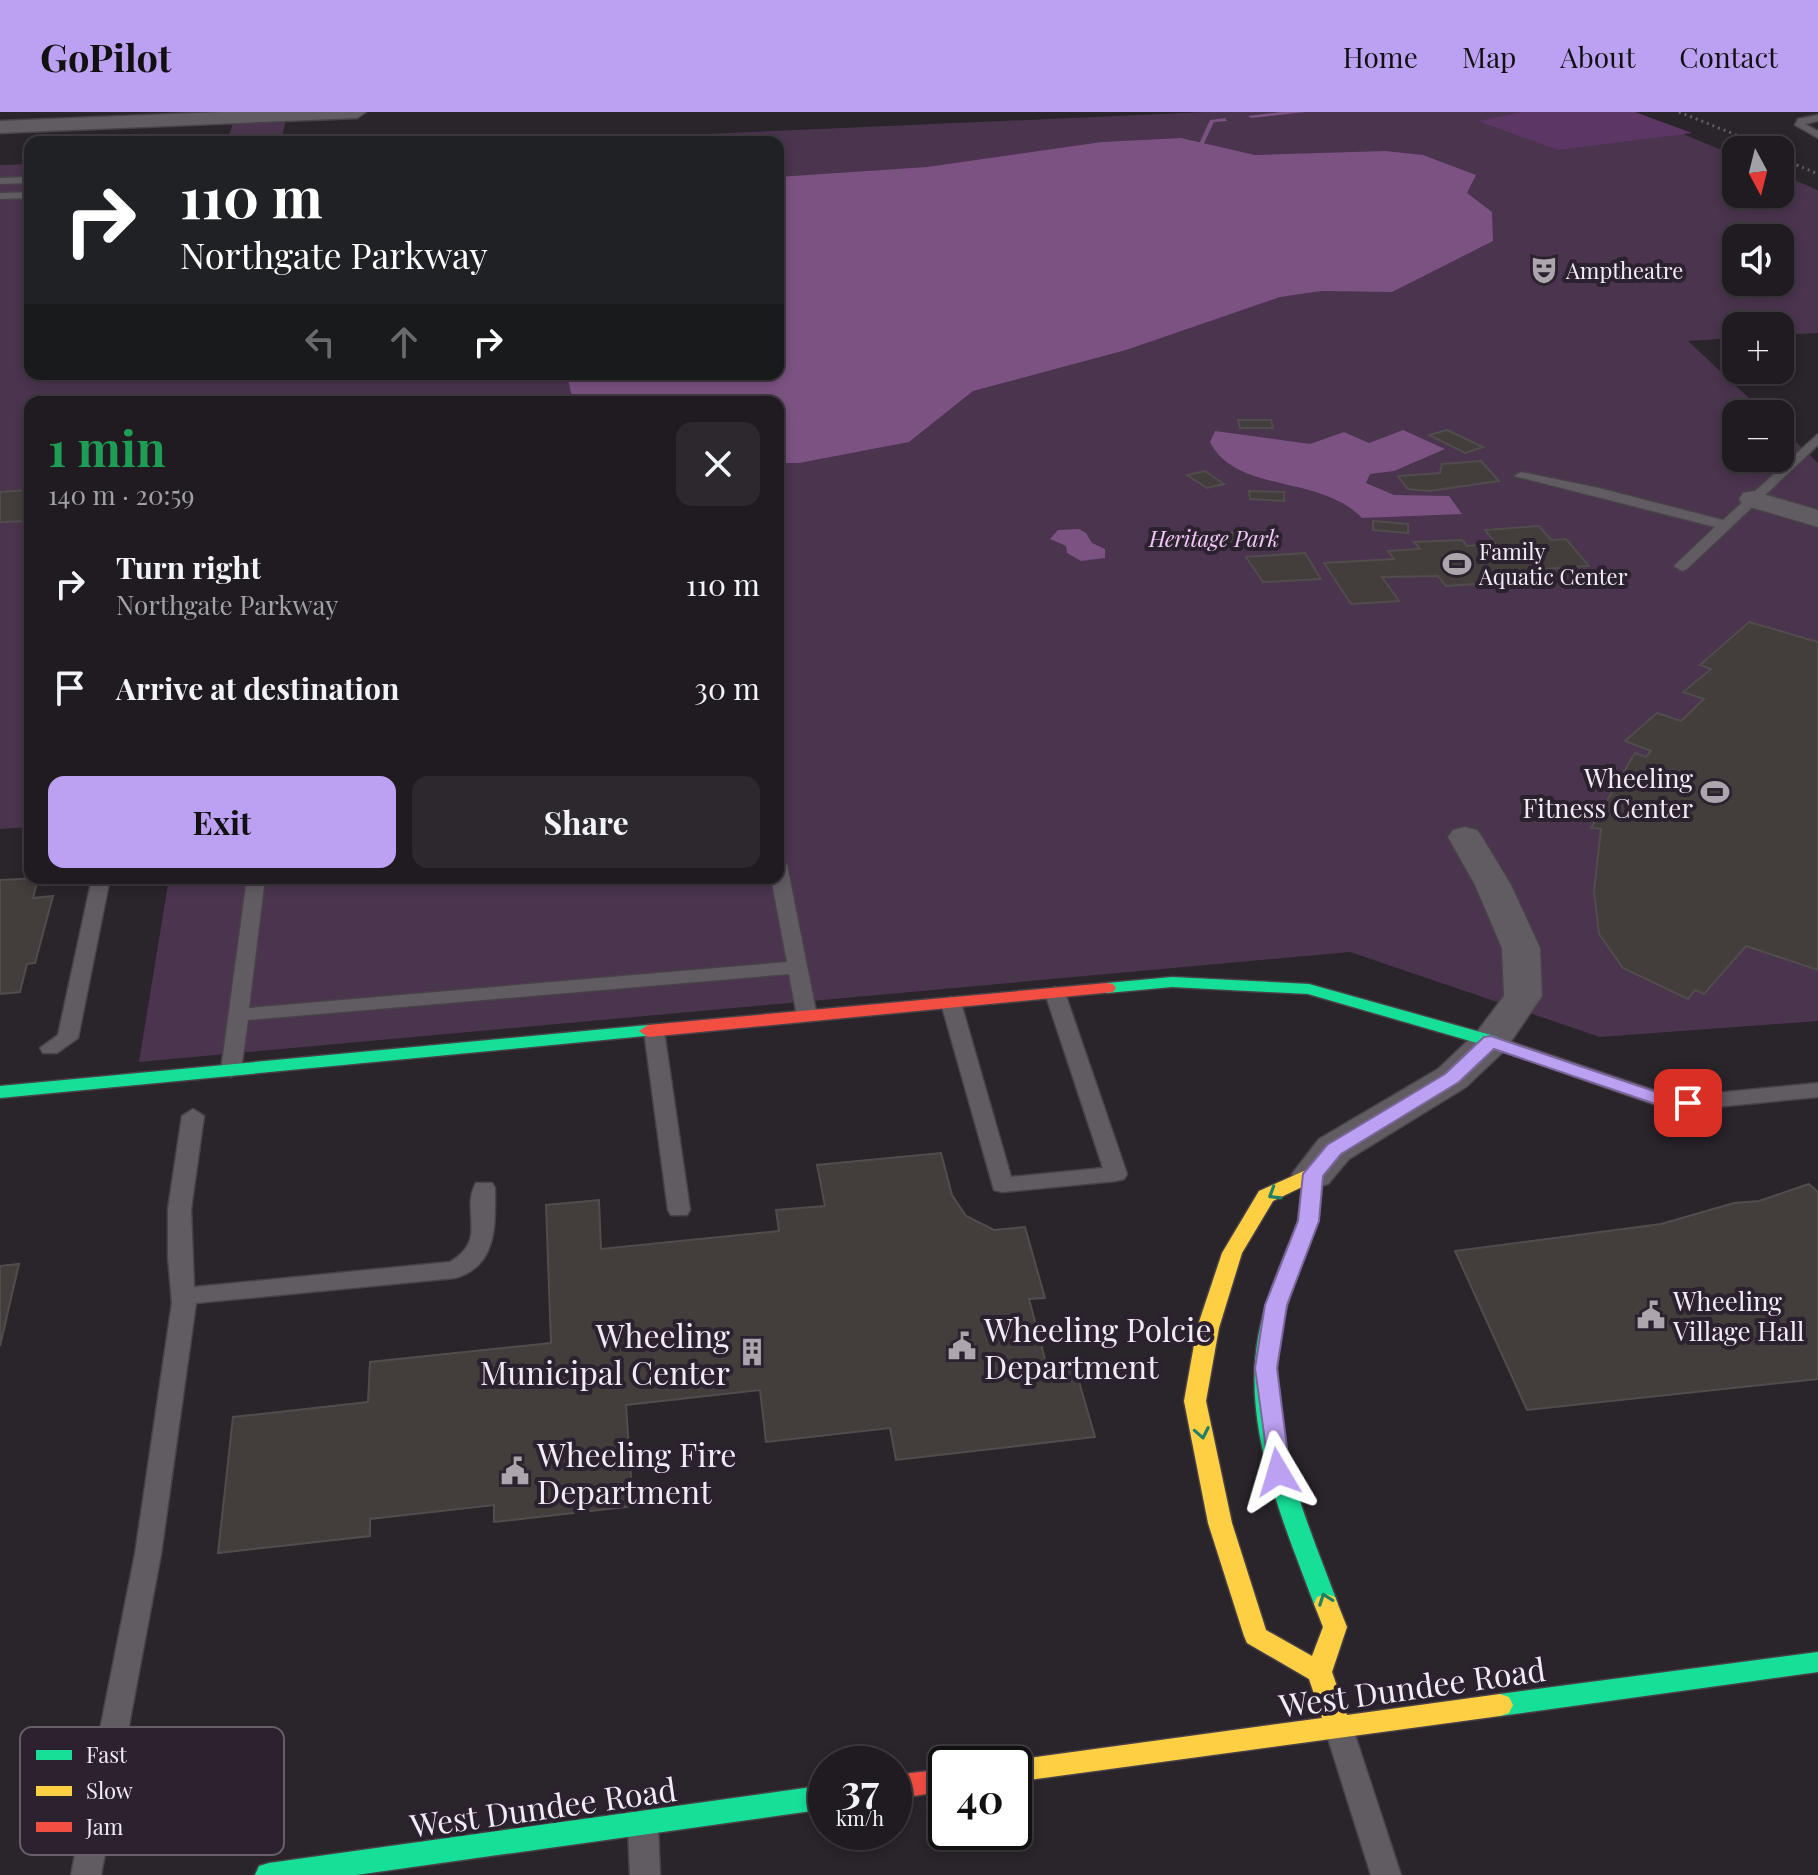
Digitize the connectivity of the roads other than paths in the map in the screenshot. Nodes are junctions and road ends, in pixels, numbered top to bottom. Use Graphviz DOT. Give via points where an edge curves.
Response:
graph roads {
  1 [pos="357,112"];
  2 [pos="252,114"];
  3 [pos="1818,118"];
  4 [pos="7,122"];
  5 [pos="1818,135"];
  6 [pos="24,180"];
  7 [pos="0,181"];
  8 [pos="24,195"];
  9 [pos="0,196"];
  10 [pos="1818,438"];
  11 [pos="1521,476"];
  12 [pos="1753,499"];
  13 [pos="1818,519"];
  14 [pos="1725,525"];
  15 [pos="1682,566"];
  16 [pos="1465,837"];
  17 [pos="100,884"];
  18 [pos="255,884"];
  19 [pos="782,884"];
  20 [pos="797,967"];
  21 [pos="1055,993"];
  22 [pos="951,1003"];
  23 [pos="238,1015"];
  24 [pos="807,1016"];
  25 [pos="654,1031"];
  26 [pos="1491,1041"];
  27 [pos="50,1048"];
  28 [pos="231,1070"];
  29 [pos="1818,1090"];
  30 [pos="0,1092"];
  31 [pos="193,1116"];
  32 [pos="1313,1174"];
  33 [pos="484,1188"];
  34 [pos="679,1210"];
  35 [pos="183,1296"];
  36 [pos="1818,1662"];
  37 [pos="1319,1672"];
  38 [pos="1338,1726"];
  39 [pos="115,1727"];
  40 [pos="1032,1768"];
  41 [pos="808,1800"];
  42 [pos="642,1823"];
  43 [pos="90,1855"];
  44 [pos="86,1875"];
  45 [pos="269,1875"];
  46 [pos="645,1875"];
  47 [pos="1386,1875"];
  1 -- 2 [label="street"];
  2 -- 4 [label="street"];
  3 -- 5 [label="lane" via="1800,125"];
  6 -- 7 [label="lane"];
  8 -- 9 [label="lane"];
  10 -- 12 [label="lane"];
  11 -- 14 [label="lane"];
  12 -- 13 [label="street"];
  12 -- 14 [label="lane"];
  14 -- 15 [label="lane"];
  16 -- 26 [label="street" via="1521,948 1523,996"];
  17 -- 27 [label="lane" via="68,1038"];
  18 -- 23 [label="lane"];
  19 -- 20 [label="lane"];
  20 -- 23 [label="lane"];
  20 -- 24 [label="lane"];
  21 -- 22 [label="street"];
  21 -- 22 [label="lane" via="1116,1174 1002,1185"];
  21 -- 26 [label="street" via="1172,982 1309,989"];
  22 -- 24 [label="street"];
  23 -- 28 [label="lane"];
  24 -- 25 [label="street"];
  25 -- 28 [label="street"];
  25 -- 34 [label="lane"];
  26 -- 29 [label="lane" via="1673,1104"];
  26 -- 32 [label="street" via="1452,1078 1334,1149"];
  28 -- 30 [label="street"];
  31 -- 35 [label="lane" via="183,1163 178,1263"];
  37 -- 32 [label="street, one-way" via="1335,1627 1278,1472 1266,1368 1276,1305 1308,1221"];
  32 -- 37 [label="street, one-way" via="1266,1196 1232,1253 1208,1328 1195,1401 1220,1523 1256,1636"];
  33 -- 35 [label="lane" via="483,1245 473,1261 455,1270"];
  35 -- 39 [label="lane" via="148,1554"];
  36 -- 38 [label="street, West Dundee Road"];
  37 -- 38 [label="street"];
  38 -- 40 [label="street, West Dundee Road"];
  38 -- 47 [label="lane"];
  41 -- 42 [label="street, West Dundee Road"];
  42 -- 45 [label="street, West Dundee Road"];
  42 -- 46 [label="lane"];
  43 -- 44 [label="lane"];
}
